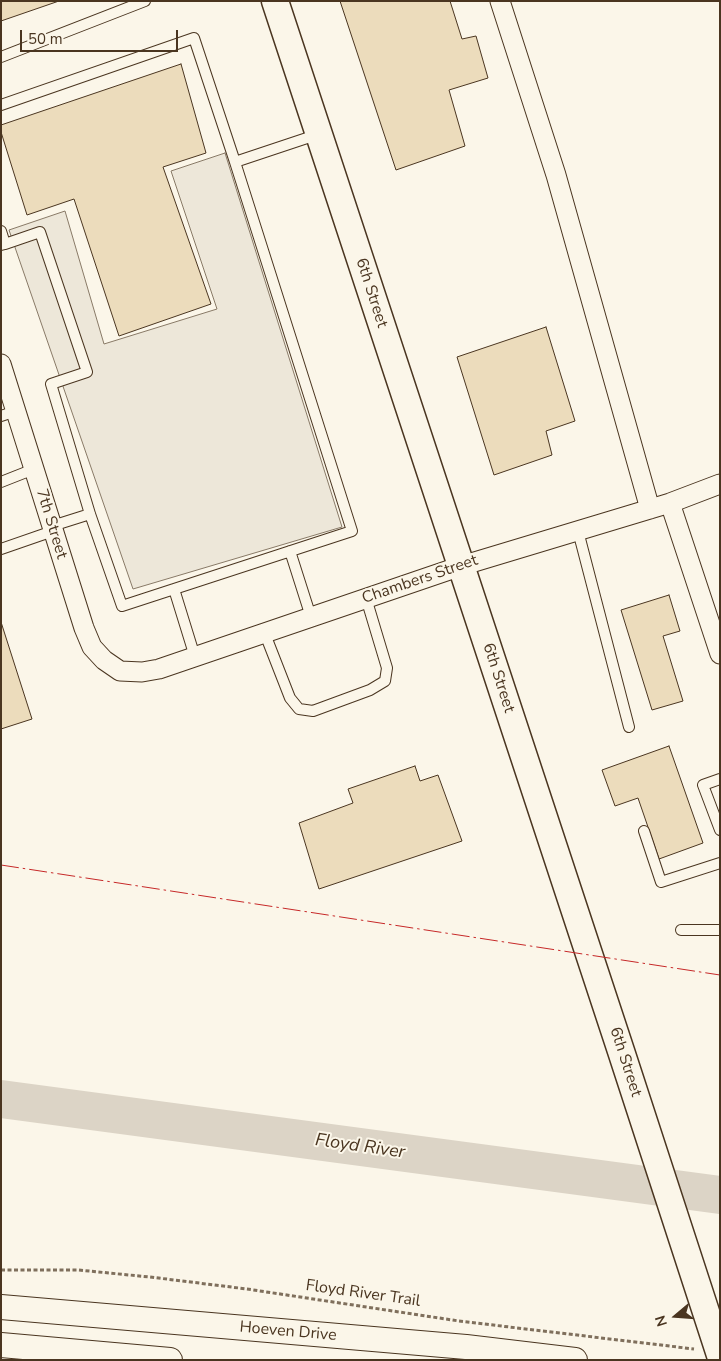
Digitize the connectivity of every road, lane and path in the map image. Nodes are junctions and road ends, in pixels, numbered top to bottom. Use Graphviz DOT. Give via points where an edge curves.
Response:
graph roads {
  1 [pos="145,1"];
  2 [pos="275,1"];
  3 [pos="500,1"];
  4 [pos="1,57"];
  5 [pos="1,105"];
  6 [pos="319,134"];
  7 [pos="236,162"];
  8 [pos="1,231"];
  9 [pos="3,245"];
  10 [pos="1,364"];
  11 [pos="9,414"];
  12 [pos="34,469"];
  13 [pos="1,482"];
  14 [pos="720,484"];
  15 [pos="670,502"];
  16 [pos="650,509"];
  17 [pos="90,514"];
  18 [pos="52,528"];
  19 [pos="578,531"];
  20 [pos="1,549"];
  21 [pos="290,551"];
  22 [pos="460,566"];
  23 [pos="174,589"];
  24 [pos="366,598"];
  25 [pos="311,617"];
  26 [pos="265,634"];
  27 [pos="720,654"];
  28 [pos="195,657"];
  29 [pos="120,671"];
  30 [pos="629,727"];
  31 [pos="720,779"];
  32 [pos="720,830"];
  33 [pos="644,831"];
  34 [pos="720,863"];
  35 [pos="681,930"];
  36 [pos="720,930"];
  37 [pos="1,1270"];
  38 [pos="1,1307"];
  39 [pos="1,1345"];
  40 [pos="719,1353"];
  41 [pos="170,1360"];
  42 [pos="575,1360"];
  1 -- 4 [label="lane"];
  2 -- 6 [label="main road, 6th Street"];
  3 -- 16 [label="street" via="556,175"];
  5 -- 7 [label="lane" via="194,38"];
  6 -- 7 [label="lane"];
  6 -- 22 [label="main road, 6th Street"];
  7 -- 21 [label="lane" via="352,531"];
  8 -- 9 [label="lane"];
  9 -- 17 [label="lane" via="40,232 87,372 51,384"];
  10 -- 11 [label="street, 7th Street"];
  11 -- 12 [label="street, 7th Street"];
  12 -- 13 [label="lane"];
  12 -- 18 [label="street, 7th Street"];
  14 -- 15 [label="street, Chambers Street"];
  15 -- 16 [label="street, Chambers Street"];
  15 -- 27 [label="street"];
  16 -- 19 [label="street, Chambers Street"];
  17 -- 18 [label="lane"];
  17 -- 23 [label="lane" via="122,606"];
  18 -- 20 [label="lane"];
  18 -- 29 [label="street, 7th Street" via="92,647"];
  19 -- 22 [label="street, Chambers Street"];
  19 -- 30 [label="lane"];
  21 -- 23 [label="lane"];
  21 -- 25 [label="lane"];
  22 -- 24 [label="street, Chambers Street"];
  22 -- 40 [label="main road, 6th Street"];
  23 -- 28 [label="lane"];
  24 -- 25 [label="street, Chambers Street"];
  24 -- 26 [label="lane" via="387,668 384,681 370,690 313,710 300,709 290,698"];
  25 -- 26 [label="street, Chambers Street"];
  26 -- 28 [label="street, Chambers Street"];
  28 -- 29 [label="street, Chambers Street" via="159,669"];
  31 -- 32 [label="lane" via="703,785"];
  33 -- 34 [label="lane" via="661,882"];
  35 -- 36 [label="lane"];
  37 -- 40 [label="path, Floyd River Trail" via="78,1270 150,1277 459,1321"];
  38 -- 42 [label="street, Hoeven Drive" via="466,1347"];
  39 -- 41 [label="street"];
}
